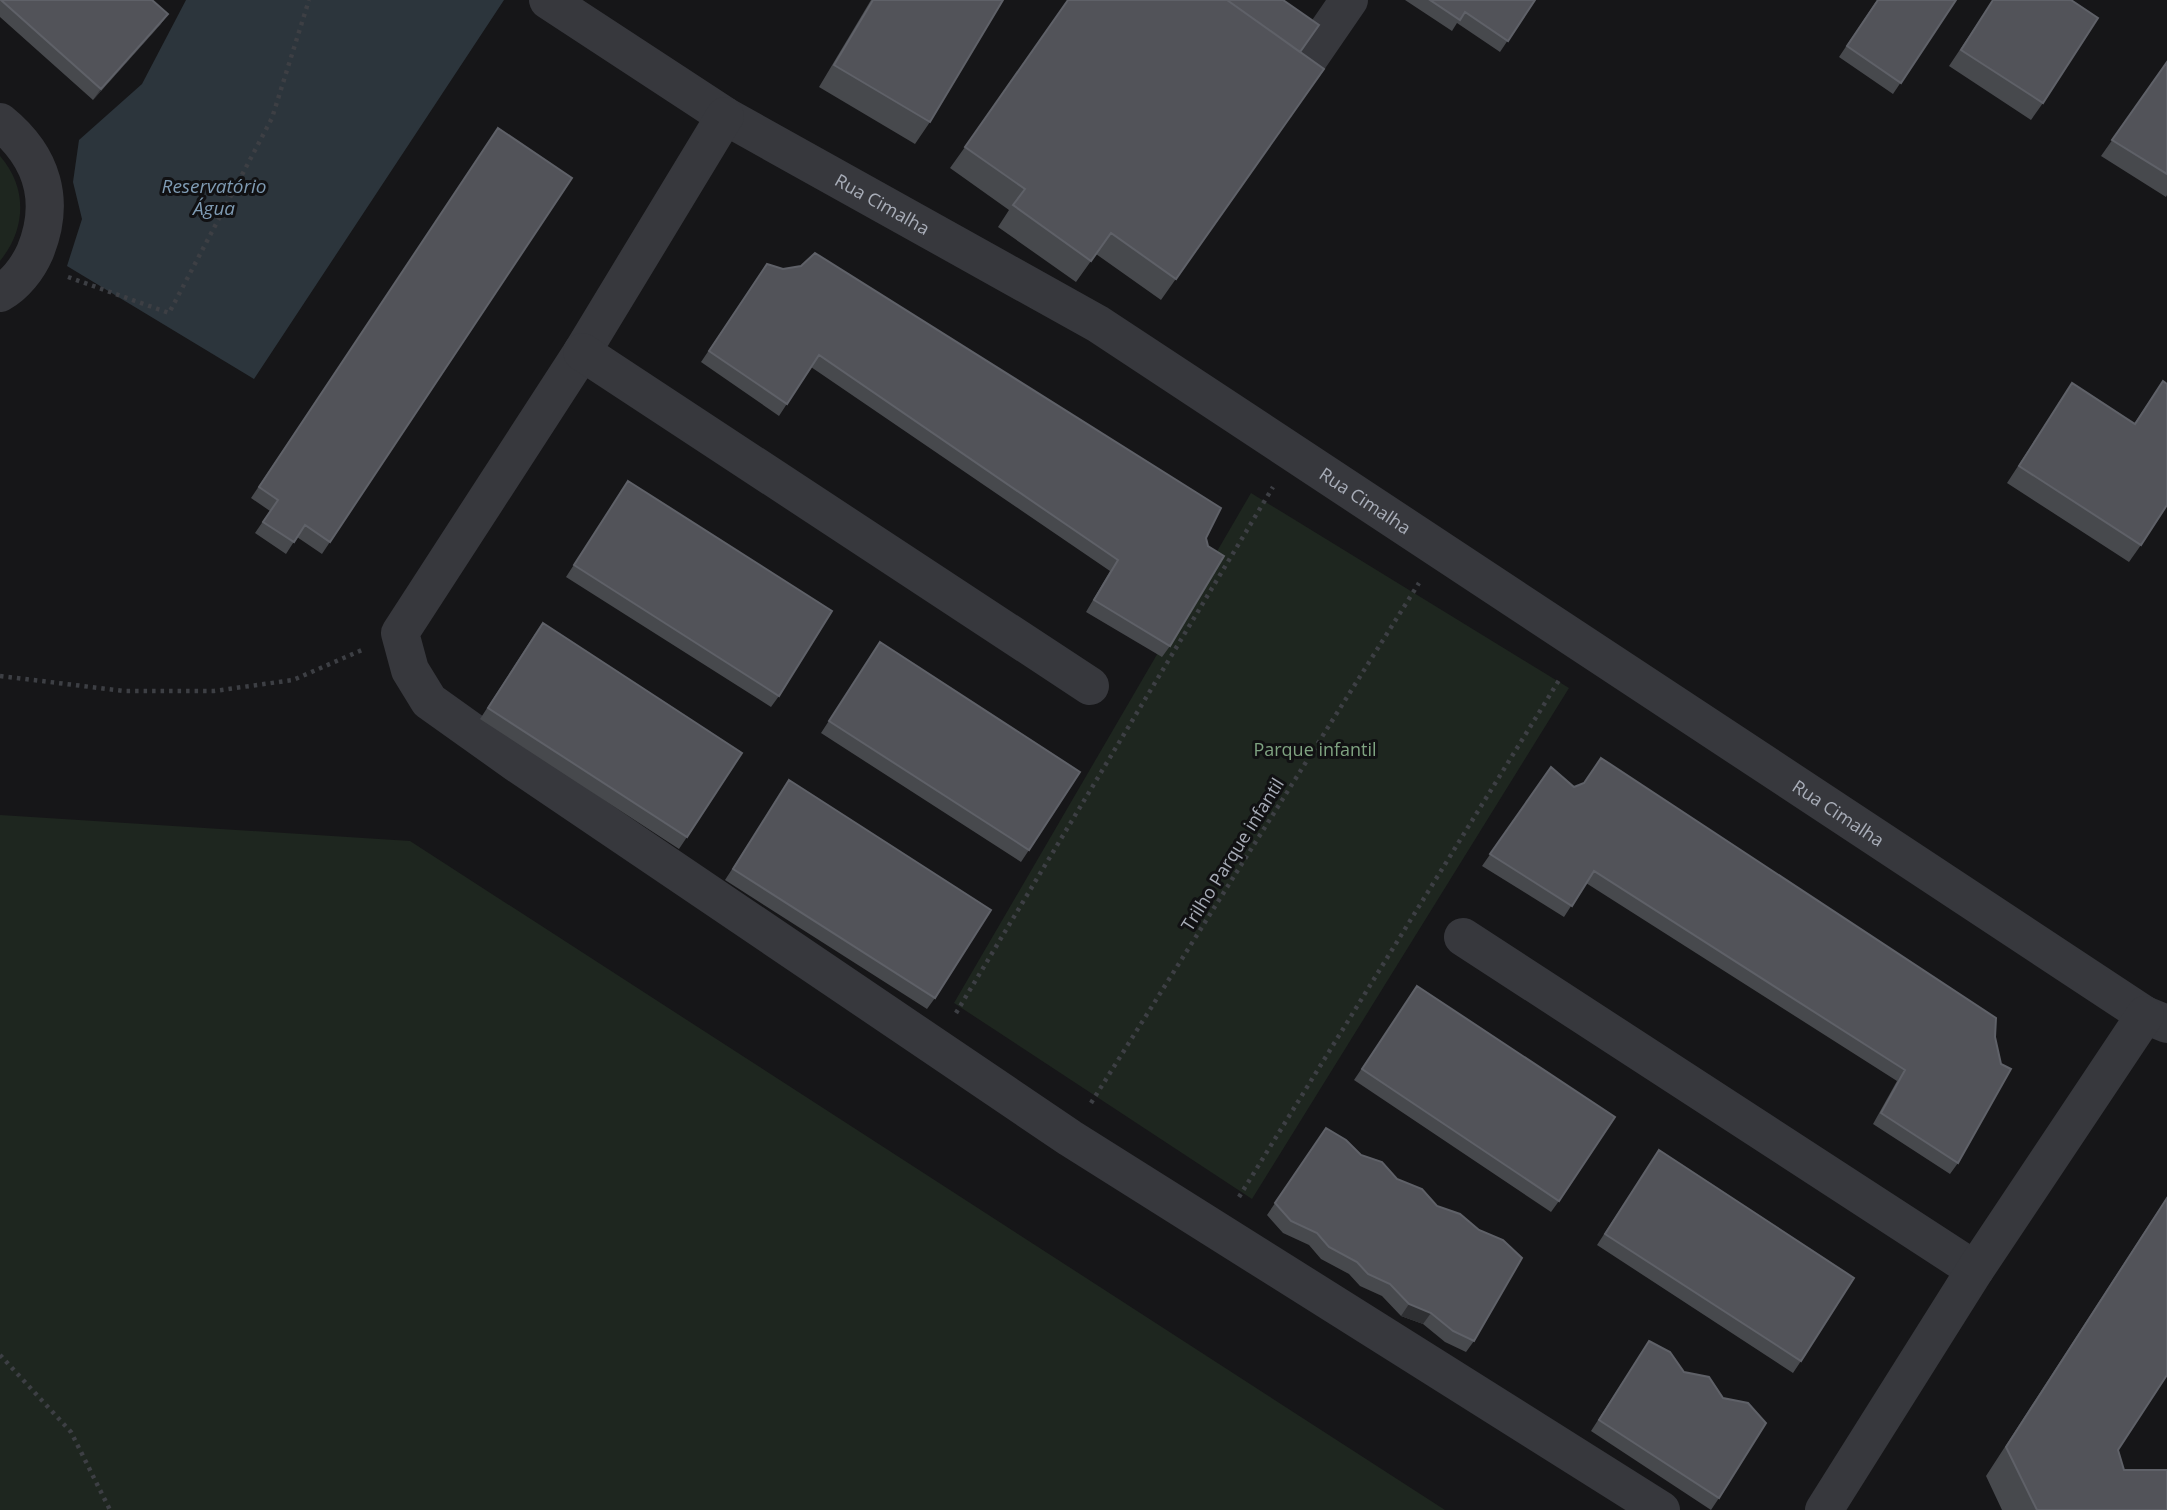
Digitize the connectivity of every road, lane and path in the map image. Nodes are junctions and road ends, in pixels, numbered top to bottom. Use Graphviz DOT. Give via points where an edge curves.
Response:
graph roads {
  1 [pos="309,0"];
  2 [pos="548,0"];
  3 [pos="1349,0"];
  4 [pos="1303,67"];
  5 [pos="725,116"];
  6 [pos="6,126"];
  7 [pos="30,263"];
  8 [pos="0,293"];
  9 [pos="582,352"];
  10 [pos="1293,453"];
  11 [pos="1440,550"];
  12 [pos="400,633"];
  13 [pos="1582,643"];
  14 [pos="0,676"];
  15 [pos="1090,686"];
  16 [pos="1463,937"];
  17 [pos="2156,1020"];
  18 [pos="937,1046"];
  19 [pos="1070,1138"];
  20 [pos="1219,1230"];
  21 [pos="1975,1270"];
  22 [pos="0,1355"];
  23 [pos="110,1510"];
  24 [pos="1661,1510"];
  25 [pos="1825,1510"];
  1 -- 7 [label="path" via="272,118 169,313"];
  2 -- 5 [label="street, Rua Cimalha"];
  3 -- 4 [label="street"];
  5 -- 9 [label="street"];
  5 -- 10 [label="street, Rua Cimalha" via="1098,324"];
  6 -- 7 [label="street" via="37,165 46,198 43,232"];
  7 -- 8 [label="street"];
  9 -- 12 [label="street"];
  9 -- 15 [label="street"];
  10 -- 11 [label="street, Rua Cimalha"];
  10 -- 18 [label="path"];
  11 -- 13 [label="street, Rua Cimalha"];
  11 -- 19 [label="path, Trilho Parque infantil"];
  12 -- 14 [label="path" via="293,680 214,691 124,691"];
  12 -- 18 [label="street" via="410,670 429,701"];
  13 -- 17 [label="street, Rua Cimalha"];
  13 -- 20 [label="path"];
  16 -- 21 [label="street"];
  17 -- 21 [label="street"];
  18 -- 19 [label="street"];
  19 -- 20 [label="street"];
  20 -- 24 [label="street"];
  21 -- 25 [label="street"];
  22 -- 23 [label="path" via="71,1432"];
}
